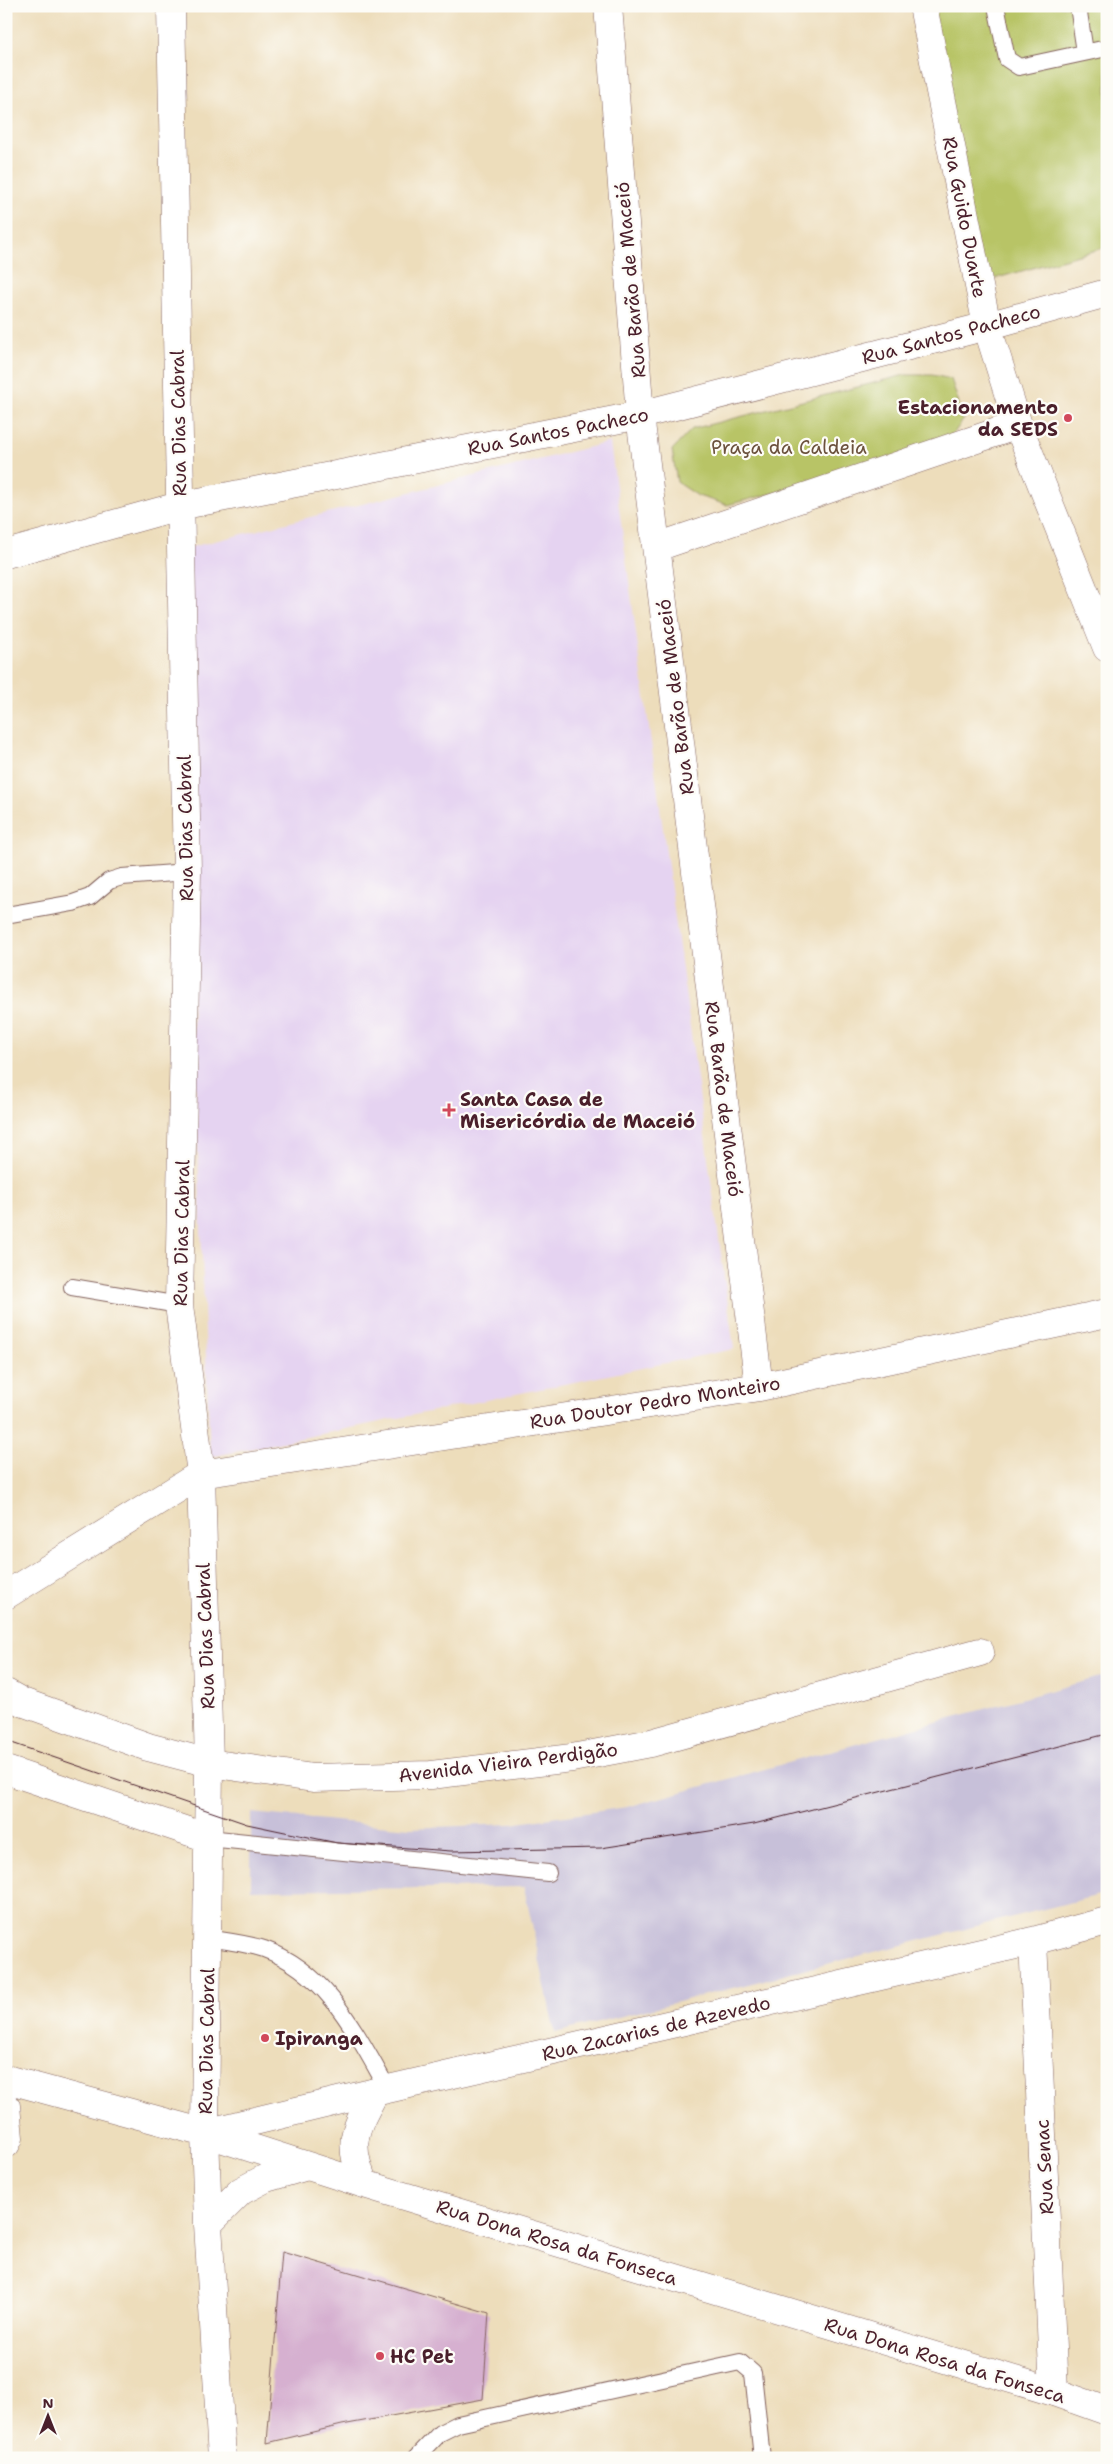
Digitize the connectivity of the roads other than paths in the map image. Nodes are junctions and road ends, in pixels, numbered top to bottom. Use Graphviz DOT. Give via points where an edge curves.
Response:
graph roads {
  1 [pos="171,6"];
  2 [pos="608,6"];
  3 [pos="923,6"];
  4 [pos="996,6"];
  5 [pos="1078,6"];
  6 [pos="1107,48"];
  7 [pos="1085,52"];
  8 [pos="1107,293"];
  9 [pos="987,326"];
  10 [pos="640,415"];
  11 [pos="1018,425"];
  12 [pos="179,506"];
  13 [pos="657,547"];
  14 [pos="6,554"];
  15 [pos="1107,648"];
  16 [pos="187,872"];
  17 [pos="6,915"];
  18 [pos="72,1287"];
  19 [pos="179,1306"];
  20 [pos="1107,1313"];
  21 [pos="759,1387"];
  22 [pos="201,1474"];
  23 [pos="6,1595"];
  24 [pos="980,1652"];
  25 [pos="6,1693"];
  26 [pos="209,1763"];
  27 [pos="6,1770"];
  28 [pos="208,1838"];
  29 [pos="548,1874"];
  30 [pos="1107,1921"];
  31 [pos="207,1938"];
  32 [pos="1033,1941"];
  33 [pos="6,2079"];
  34 [pos="382,2091"];
  35 [pos="6,2106"];
  36 [pos="205,2133"];
  37 [pos="6,2144"];
  38 [pos="307,2166"];
  39 [pos="364,2184"];
  40 [pos="208,2224"];
  41 [pos="1054,2392"];
  42 [pos="1107,2412"];
  43 [pos="222,2458"];
  44 [pos="416,2458"];
  45 [pos="762,2458"];
  1 -- 12 [label="street, Rua Dias Cabral"];
  2 -- 10 [label="street, Rua Barão de Maceió"];
  3 -- 9 [label="street, Rua Guido Duarte"];
  4 -- 7 [label="lane" via="1007,59 1019,68"];
  5 -- 7 [label="lane"];
  6 -- 7 [label="lane"];
  8 -- 9 [label="street, Rua Santos Pacheco"];
  9 -- 10 [label="street, Rua Santos Pacheco"];
  9 -- 11 [label="street, Rua Guido Duarte"];
  10 -- 12 [label="street, Rua Santos Pacheco"];
  10 -- 13 [label="street, Rua Barão de Maceió"];
  11 -- 13 [label="street"];
  11 -- 15 [label="street, Rua Guido Duarte"];
  12 -- 14 [label="street, Rua Santos Pacheco"];
  12 -- 16 [label="street, Rua Dias Cabral"];
  13 -- 21 [label="street, Rua Barão de Maceió"];
  16 -- 17 [label="lane" via="122,877 109,881 90,896 73,903"];
  16 -- 19 [label="street, Rua Dias Cabral"];
  18 -- 19 [label="lane"];
  19 -- 22 [label="street, Rua Dias Cabral"];
  20 -- 21 [label="street, Rua Doutor Pedro Monteiro"];
  21 -- 22 [label="street, Rua Doutor Pedro Monteiro"];
  22 -- 23 [label="street"];
  22 -- 26 [label="street, Rua Dias Cabral"];
  24 -- 26 [label="street, Avenida Vieira Perdigão" via="651,1743 572,1758 431,1775 312,1778"];
  25 -- 26 [label="street, Avenida Vieira Perdigão" via="22,1702 148,1746"];
  26 -- 28 [label="street, Rua Dias Cabral"];
  27 -- 28 [label="street"];
  28 -- 29 [label="lane"];
  28 -- 31 [label="street, Rua Dias Cabral"];
  30 -- 32 [label="street, Rua Zacarias de Azevedo"];
  31 -- 34 [label="lane" via="263,1949 293,1962 326,1989 354,2029"];
  31 -- 36 [label="street, Rua Dias Cabral"];
  32 -- 34 [label="street, Rua Zacarias de Azevedo"];
  32 -- 41 [label="street, Rua Senac"];
  33 -- 36 [label="street, Rua Dona Rosa da Fonseca"];
  34 -- 36 [label="street, Rua Zacarias de Azevedo"];
  34 -- 39 [label="street" via="356,2129 353,2144 355,2162"];
  35 -- 37 [label="street" via="9,2138"];
  36 -- 38 [label="street, Rua Dona Rosa da Fonseca"];
  36 -- 40 [label="street, Rua Dias Cabral"];
  38 -- 39 [label="street, Rua Dona Rosa da Fonseca"];
  38 -- 40 [label="street" via="266,2178 241,2192"];
  39 -- 41 [label="street, Rua Dona Rosa da Fonseca"];
  40 -- 43 [label="street, Rua Dias Cabral"];
  41 -- 42 [label="street, Rua Dona Rosa da Fonseca"];
  44 -- 45 [label="lane" via="440,2433 458,2424 740,2362 753,2373"];
}
